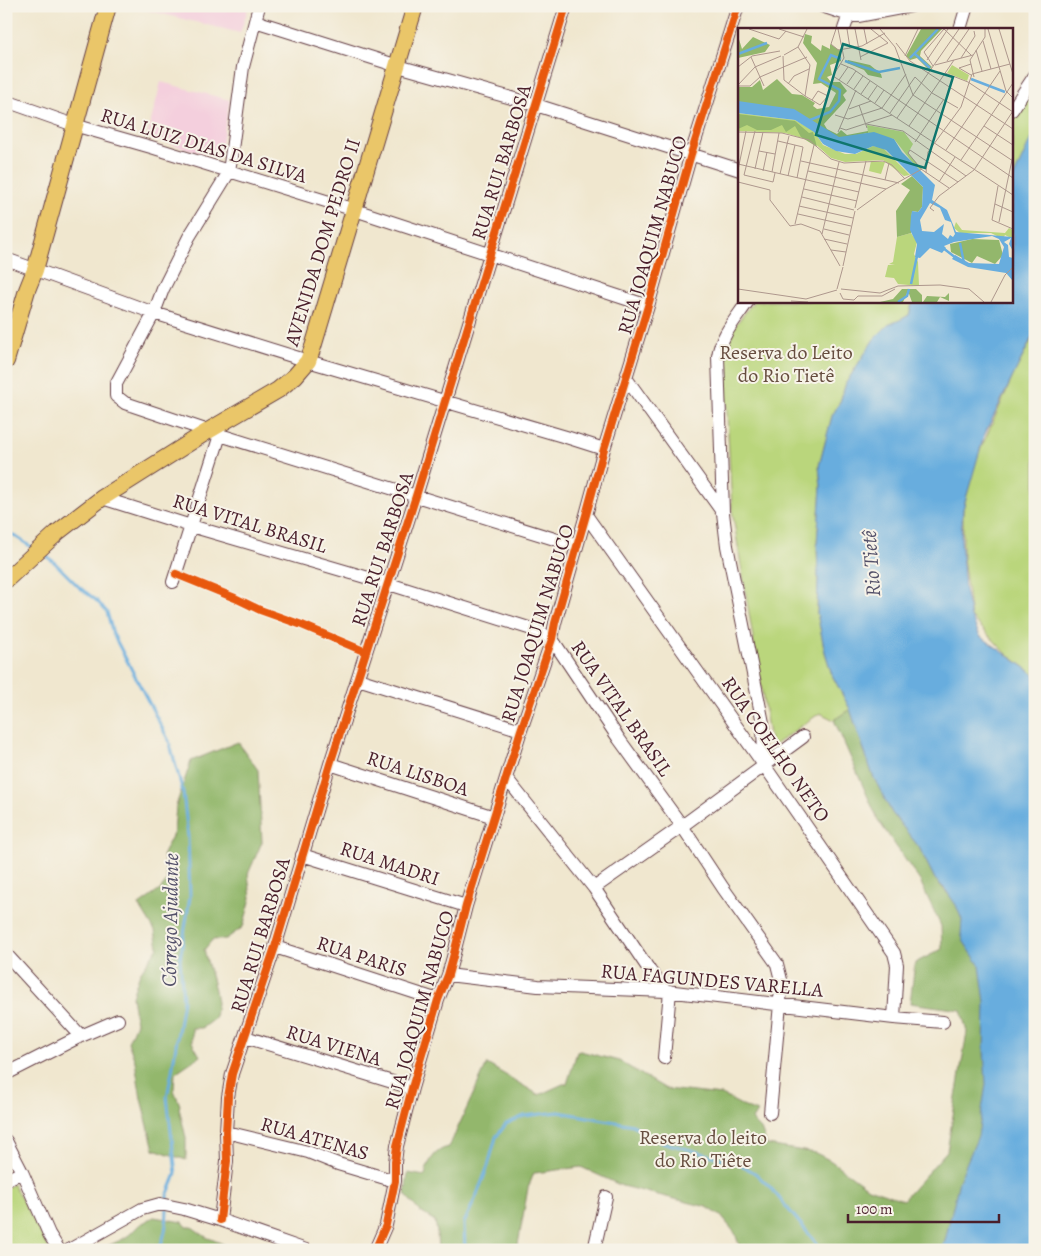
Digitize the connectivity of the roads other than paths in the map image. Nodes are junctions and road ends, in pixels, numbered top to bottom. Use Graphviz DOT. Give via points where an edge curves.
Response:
graph roads {
  1 [pos="108,6"];
  2 [pos="260,6"];
  3 [pos="416,6"];
  4 [pos="566,6"];
  5 [pos="738,6"];
  6 [pos="822,6"];
  7 [pos="911,6"];
  8 [pos="967,6"];
  9 [pos="850,10"];
  10 [pos="255,21"];
  11 [pos="844,28"];
  12 [pos="960,28"];
  13 [pos="398,66"];
  14 [pos="1035,75"];
  15 [pos="6,101"];
  16 [pos="536,105"];
  17 [pos="1014,107"];
  18 [pos="74,125"];
  19 [pos="692,154"];
  20 [pos="738,169"];
  21 [pos="229,172"];
  22 [pos="355,210"];
  23 [pos="490,254"];
  24 [pos="6,259"];
  25 [pos="35,270"];
  26 [pos="747,302"];
  27 [pos="648,306"];
  28 [pos="154,313"];
  29 [pos="6,361"];
  30 [pos="308,362"];
  31 [pos="626,378"];
  32 [pos="445,402"];
  33 [pos="214,433"];
  34 [pos="604,449"];
  35 [pos="416,496"];
  36 [pos="102,498"];
  37 [pos="723,513"];
  38 [pos="586,516"];
  39 [pos="191,526"];
  40 [pos="577,546"];
  41 [pos="6,580"];
  42 [pos="173,582"];
  43 [pos="389,584"];
  44 [pos="552,639"];
  45 [pos="358,679"];
  46 [pos="521,730"];
  47 [pos="804,737"];
  48 [pos="330,764"];
  49 [pos="764,765"];
  50 [pos="507,779"];
  51 [pos="494,817"];
  52 [pos="682,826"];
  53 [pos="302,855"];
  54 [pos="594,888"];
  55 [pos="466,906"];
  56 [pos="275,947"];
  57 [pos="6,954"];
  58 [pos="448,975"];
  59 [pos="668,991"];
  60 [pos="438,1000"];
  61 [pos="780,1004"];
  62 [pos="894,1018"];
  63 [pos="118,1020"];
  64 [pos="943,1022"];
  65 [pos="81,1036"];
  66 [pos="245,1037"];
  67 [pos="664,1058"];
  68 [pos="6,1074"];
  69 [pos="412,1088"];
  70 [pos="770,1113"];
  71 [pos="226,1132"];
  72 [pos="6,1142"];
  73 [pos="22,1172"];
  74 [pos="6,1180"];
  75 [pos="395,1180"];
  76 [pos="606,1197"];
  77 [pos="220,1220"];
  78 [pos="59,1250"];
  79 [pos="69,1250"];
  80 [pos="306,1250"];
  81 [pos="375,1250"];
  82 [pos="595,1250"];
  1 -- 18 [label="main road"];
  2 -- 10 [label="street"];
  3 -- 13 [label="main road, AVENIDA DOM PEDRO II"];
  4 -- 16 [label="street, RUA RUI BARBOSA"];
  5 -- 19 [label="street, RUA JOAQUIM NABUCO"];
  6 -- 9 [label="street"];
  7 -- 9 [label="street" via="858,16"];
  8 -- 12 [label="street"];
  9 -- 11 [label="street"];
  10 -- 13 [label="street"];
  10 -- 21 [label="street" via="243,67"];
  13 -- 16 [label="street"];
  13 -- 22 [label="main road, AVENIDA DOM PEDRO II"];
  14 -- 17 [label="street"];
  15 -- 18 [label="street, RUA LUIZ DIAS DA SILVA"];
  16 -- 19 [label="street"];
  16 -- 23 [label="street, RUA RUI BARBOSA"];
  18 -- 21 [label="street, RUA LUIZ DIAS DA SILVA"];
  18 -- 25 [label="main road"];
  19 -- 20 [label="street"];
  19 -- 27 [label="street, RUA JOAQUIM NABUCO"];
  21 -- 22 [label="street, RUA LUIZ DIAS DA SILVA"];
  21 -- 28 [label="street" via="189,237"];
  22 -- 23 [label="street, RUA LUIZ DIAS DA SILVA"];
  22 -- 30 [label="main road, AVENIDA DOM PEDRO II"];
  23 -- 27 [label="street, RUA LUIZ DIAS DA SILVA"];
  23 -- 32 [label="street, RUA RUI BARBOSA"];
  24 -- 25 [label="street"];
  25 -- 28 [label="street"];
  25 -- 29 [label="main road"];
  26 -- 37 [label="street" via="725,334 718,356"];
  27 -- 31 [label="street, RUA JOAQUIM NABUCO"];
  28 -- 30 [label="street"];
  28 -- 33 [label="street" via="116,384 116,396 125,403"];
  30 -- 32 [label="street"];
  30 -- 33 [label="main road, AVENIDA DOM PEDRO II" via="278,390"];
  31 -- 34 [label="street, RUA JOAQUIM NABUCO"];
  31 -- 37 [label="street"];
  32 -- 34 [label="street"];
  32 -- 35 [label="street, RUA RUI BARBOSA"];
  33 -- 35 [label="street"];
  33 -- 36 [label="main road, AVENIDA DOM PEDRO II"];
  33 -- 39 [label="street"];
  34 -- 38 [label="street, RUA JOAQUIM NABUCO"];
  35 -- 40 [label="street"];
  35 -- 43 [label="street, RUA RUI BARBOSA"];
  36 -- 39 [label="street, RUA VITAL BRASIL"];
  36 -- 41 [label="main road, AVENIDA DOM PEDRO II"];
  37 -- 49 [label="street" via="763,723"];
  38 -- 40 [label="street, RUA JOAQUIM NABUCO"];
  38 -- 49 [label="street, RUA COELHO NETO"];
  39 -- 42 [label="street"];
  39 -- 43 [label="street, RUA VITAL BRASIL"];
  40 -- 44 [label="street, RUA JOAQUIM NABUCO"];
  43 -- 44 [label="street, RUA VITAL BRASIL" via="535,630"];
  43 -- 45 [label="street, RUA RUI BARBOSA"];
  44 -- 46 [label="street, RUA JOAQUIM NABUCO"];
  44 -- 52 [label="street, RUA VITAL BRASIL"];
  45 -- 46 [label="street"];
  45 -- 48 [label="street, RUA RUI BARBOSA"];
  46 -- 50 [label="street, RUA JOAQUIM NABUCO"];
  47 -- 49 [label="street"];
  48 -- 51 [label="street, RUA LISBOA"];
  48 -- 53 [label="street, RUA RUI BARBOSA"];
  49 -- 52 [label="street"];
  49 -- 62 [label="street, RUA COELHO NETO" via="894,953 897,965"];
  50 -- 51 [label="street, RUA JOAQUIM NABUCO"];
  50 -- 54 [label="street"];
  51 -- 55 [label="street, RUA JOAQUIM NABUCO"];
  52 -- 54 [label="street"];
  52 -- 61 [label="street, RUA VITAL BRASIL" via="777,964 781,980"];
  53 -- 55 [label="street, RUA MADRI"];
  53 -- 56 [label="street, RUA RUI BARBOSA"];
  54 -- 59 [label="street" via="650,972"];
  55 -- 58 [label="street, RUA JOAQUIM NABUCO"];
  56 -- 60 [label="street, RUA PARIS"];
  56 -- 66 [label="street, RUA RUI BARBOSA"];
  57 -- 65 [label="street"];
  58 -- 59 [label="street, RUA FAGUNDES VARELLA" via="538,986"];
  58 -- 60 [label="street, RUA JOAQUIM NABUCO"];
  59 -- 61 [label="street, RUA FAGUNDES VARELLA"];
  59 -- 67 [label="street"];
  60 -- 69 [label="street, RUA JOAQUIM NABUCO"];
  61 -- 62 [label="street, RUA FAGUNDES VARELLA"];
  61 -- 70 [label="street, RUA VITAL BRASIL"];
  62 -- 64 [label="street, RUA FAGUNDES VARELLA"];
  63 -- 65 [label="street"];
  65 -- 68 [label="street"];
  66 -- 69 [label="street, RUA VIENA"];
  66 -- 71 [label="street, RUA RUI BARBOSA" via="232,1074"];
  69 -- 75 [label="street, RUA JOAQUIM NABUCO" via="394,1162"];
  71 -- 75 [label="street, RUA ATENAS" via="308,1152"];
  71 -- 77 [label="street, RUA RUI BARBOSA" via="227,1161"];
  72 -- 73 [label="street"];
  73 -- 74 [label="street"];
  73 -- 78 [label="street"];
  75 -- 81 [label="street, RUA JOAQUIM NABUCO" via="386,1225"];
  76 -- 82 [label="street"];
  77 -- 79 [label="street" via="160,1204 142,1209"];
  77 -- 80 [label="street"];
}
